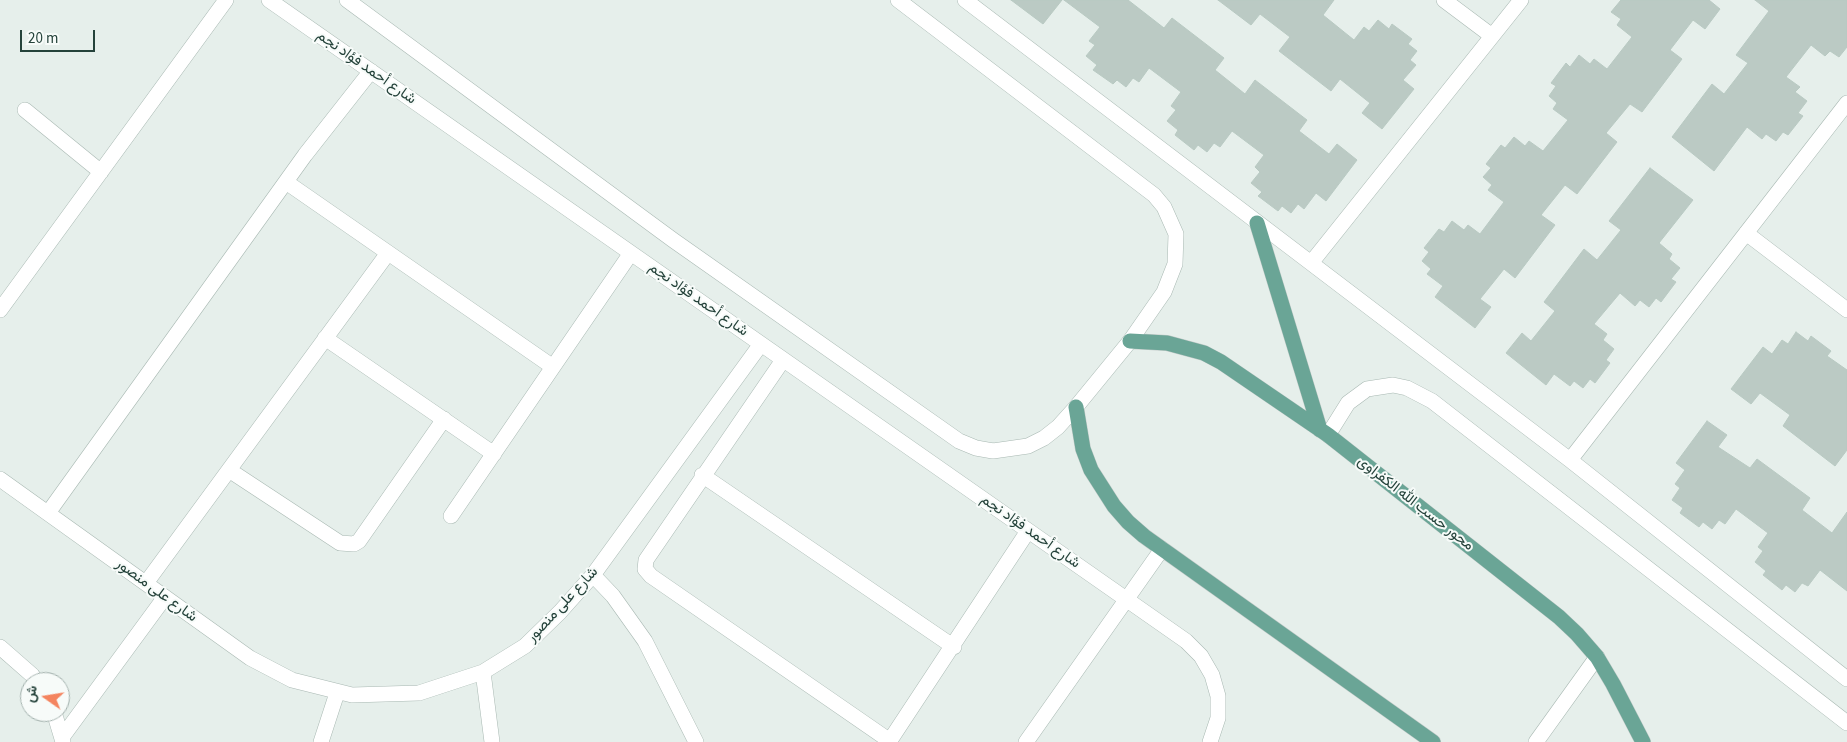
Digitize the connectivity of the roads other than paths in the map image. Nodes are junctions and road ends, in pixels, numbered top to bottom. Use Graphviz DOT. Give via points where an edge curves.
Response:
graph roads {
  1 [pos="226,0"];
  2 [pos="269,0"];
  3 [pos="346,0"];
  4 [pos="898,0"];
  5 [pos="965,0"];
  6 [pos="1444,0"];
  7 [pos="1521,0"];
  8 [pos="1492,36"];
  9 [pos="371,71"];
  10 [pos="1847,103"];
  11 [pos="26,110"];
  12 [pos="102,172"];
  13 [pos="286,182"];
  14 [pos="1257,223"];
  15 [pos="1746,233"];
  16 [pos="388,253"];
  17 [pos="631,253"];
  18 [pos="1310,263"];
  19 [pos="0,310"];
  20 [pos="1847,310"];
  21 [pos="325,338"];
  22 [pos="1130,341"];
  23 [pos="761,344"];
  24 [pos="783,360"];
  25 [pos="553,367"];
  26 [pos="1076,407"];
  27 [pos="444,419"];
  28 [pos="1324,433"];
  29 [pos="494,454"];
  30 [pos="1570,460"];
  31 [pos="229,470"];
  32 [pos="702,475"];
  33 [pos="0,478"];
  34 [pos="48,513"];
  35 [pos="451,516"];
  36 [pos="1028,531"];
  37 [pos="1162,549"];
  38 [pos="593,575"];
  39 [pos="146,583"];
  40 [pos="165,597"];
  41 [pos="1126,600"];
  42 [pos="0,647"];
  43 [pos="954,647"];
  44 [pos="1597,657"];
  45 [pos="29,672"];
  46 [pos="483,672"];
  47 [pos="1847,679"];
  48 [pos="337,693"];
  49 [pos="57,722"];
  50 [pos="1847,723"];
  51 [pos="63,739"];
  52 [pos="890,741"];
  53 [pos="321,742"];
  54 [pos="492,742"];
  55 [pos="696,742"];
  56 [pos="1026,742"];
  57 [pos="1210,742"];
  58 [pos="1433,742"];
  59 [pos="1536,742"];
  60 [pos="1642,742"];
  1 -- 12 [label="street"];
  2 -- 9 [label="street, شارع أحمد فؤاد نجم"];
  3 -- 26 [label="street" via="673,240 959,442 993,451 1028,446 1044,438"];
  4 -- 22 [label="street" via="1142,186 1164,207 1176,234 1176,264 1164,292"];
  5 -- 14 [label="street"];
  6 -- 8 [label="street"];
  7 -- 8 [label="street"];
  8 -- 18 [label="street"];
  9 -- 13 [label="street"];
  9 -- 17 [label="street, شارع أحمد فؤاد نجم"];
  10 -- 15 [label="street"];
  11 -- 12 [label="street"];
  12 -- 19 [label="street"];
  13 -- 16 [label="street"];
  13 -- 34 [label="street"];
  14 -- 18 [label="street"];
  14 -- 28 [label="main road"];
  15 -- 20 [label="street"];
  15 -- 30 [label="street"];
  16 -- 21 [label="street"];
  16 -- 25 [label="street"];
  17 -- 23 [label="street, شارع أحمد فؤاد نجم"];
  17 -- 25 [label="street"];
  18 -- 30 [label="street"];
  21 -- 27 [label="street"];
  21 -- 31 [label="street"];
  22 -- 26 [label="street"];
  22 -- 28 [label="main road, محور حسب الله الكفراوى" via="1168,343 1204,353"];
  23 -- 24 [label="street, شارع أحمد فؤاد نجم"];
  23 -- 38 [label="street, شارع على منصور"];
  24 -- 32 [label="street"];
  24 -- 36 [label="street, شارع أحمد فؤاد نجم"];
  25 -- 29 [label="street"];
  26 -- 37 [label="main road" via="1083,449 1101,489 1128,522"];
  27 -- 29 [label="street"];
  27 -- 31 [label="street" via="354,544 340,543"];
  28 -- 44 [label="main road, محور حسب الله الكفراوى" via="1559,617"];
  28 -- 50 [label="street" via="1348,403 1367,389 1394,385 1407,388 1432,402"];
  29 -- 35 [label="street"];
  30 -- 47 [label="street"];
  31 -- 39 [label="street"];
  32 -- 43 [label="street"];
  32 -- 52 [label="street" via="646,560 647,573"];
  33 -- 34 [label="street, شارع على منصور"];
  34 -- 39 [label="street, شارع على منصور"];
  36 -- 41 [label="street, شارع أحمد فؤاد نجم"];
  36 -- 43 [label="street"];
  37 -- 41 [label="street"];
  37 -- 58 [label="main road"];
  38 -- 46 [label="street, شارع على منصور" via="525,646"];
  38 -- 55 [label="street" via="613,596 645,641"];
  39 -- 40 [label="street, شارع على منصور"];
  40 -- 48 [label="street, شارع على منصور" via="250,658 292,680"];
  40 -- 51 [label="street"];
  41 -- 56 [label="street"];
  41 -- 57 [label="street, شارع أحمد فؤاد نجم" via="1186,641 1212,674 1218,696 1218,718"];
  42 -- 45 [label="street"];
  43 -- 52 [label="street"];
  44 -- 59 [label="street"];
  44 -- 60 [label="main road, محور حسب الله الكفراوى"];
  46 -- 48 [label="street, شارع على منصور" via="419,693"];
  46 -- 54 [label="street"];
  48 -- 53 [label="street"];
  49 -- 51 [label="street"];
}
